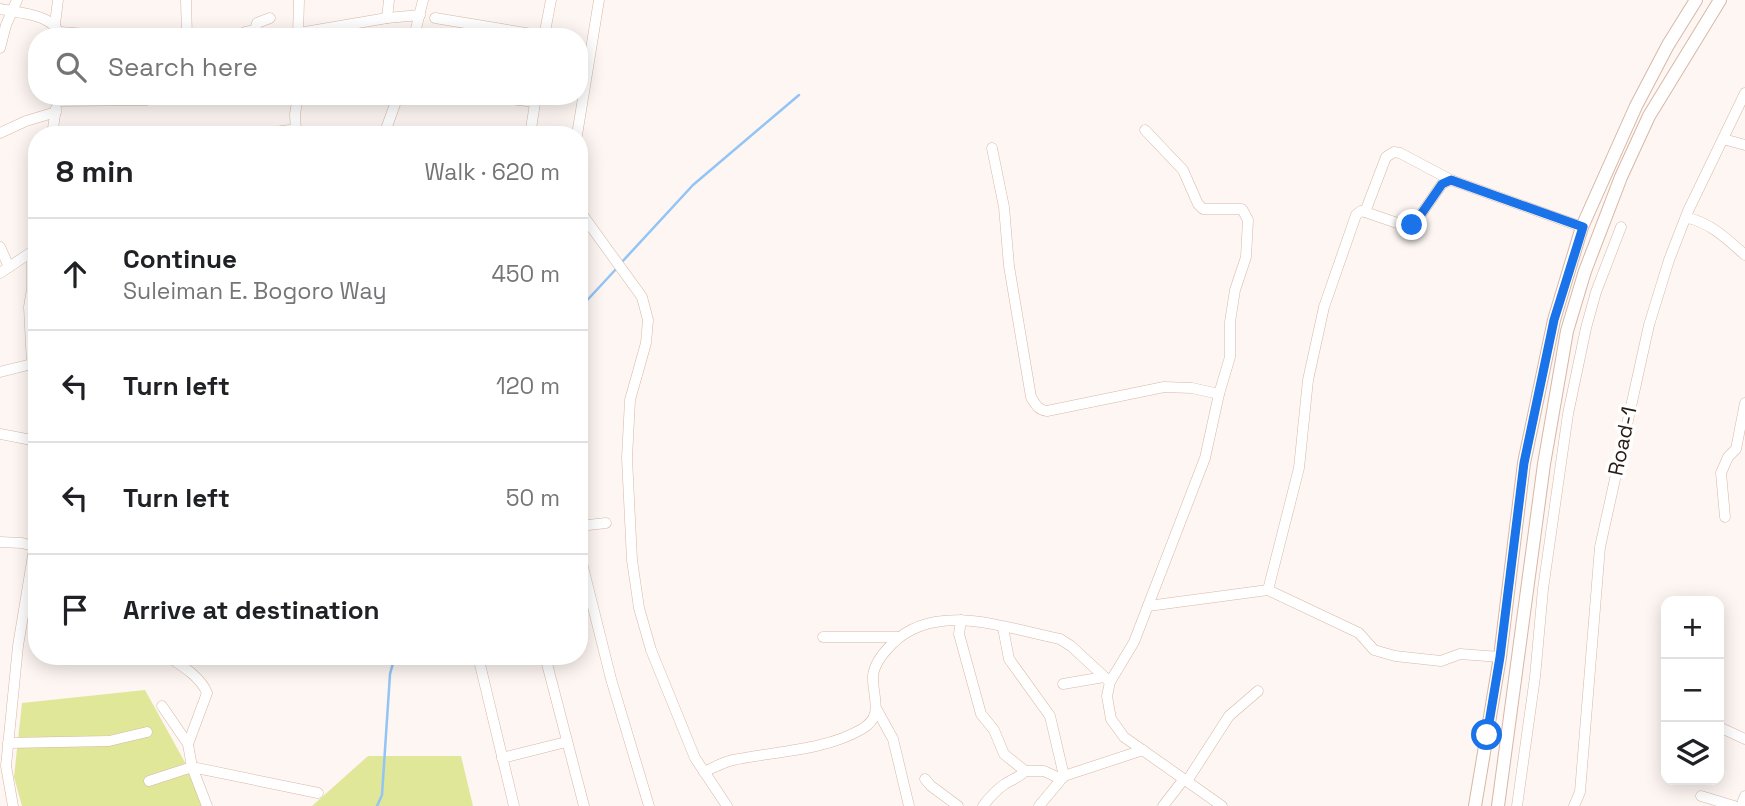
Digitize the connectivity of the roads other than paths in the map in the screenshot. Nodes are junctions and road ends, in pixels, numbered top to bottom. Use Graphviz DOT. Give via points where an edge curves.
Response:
graph roads {
  1 [pos="17,0"];
  2 [pos="58,0"];
  3 [pos="186,0"];
  4 [pos="299,0"];
  5 [pos="389,0"];
  6 [pos="423,0"];
  7 [pos="551,0"];
  8 [pos="599,0"];
  9 [pos="1696,0"];
  10 [pos="1720,0"];
  11 [pos="0,9"];
  12 [pos="13,12"];
  13 [pos="420,15"];
  14 [pos="270,18"];
  15 [pos="387,18"];
  16 [pos="435,18"];
  17 [pos="54,28"];
  18 [pos="58,28"];
  19 [pos="187,28"];
  20 [pos="256,28"];
  21 [pos="298,28"];
  22 [pos="335,28"];
  23 [pos="416,28"];
  24 [pos="496,28"];
  25 [pos="546,28"];
  26 [pos="0,48"];
  27 [pos="588,68"];
  28 [pos="1745,93"];
  29 [pos="56,105"];
  30 [pos="296,105"];
  31 [pos="395,105"];
  32 [pos="535,105"];
  33 [pos="582,105"];
  34 [pos="55,112"];
  35 [pos="53,126"];
  36 [pos="296,126"];
  37 [pos="387,126"];
  38 [pos="532,126"];
  39 [pos="578,126"];
  40 [pos="1145,130"];
  41 [pos="0,133"];
  42 [pos="1723,139"];
  43 [pos="1745,145"];
  44 [pos="992,148"];
  45 [pos="1444,180"];
  46 [pos="1365,212"];
  47 [pos="1688,218"];
  48 [pos="588,222"];
  49 [pos="1583,227"];
  50 [pos="1621,227"];
  51 [pos="0,247"];
  52 [pos="28,255"];
  53 [pos="1745,255"];
  54 [pos="9,267"];
  55 [pos="0,273"];
  56 [pos="28,365"];
  57 [pos="0,372"];
  58 [pos="1219,394"];
  59 [pos="1745,403"];
  60 [pos="0,434"];
  61 [pos="28,439"];
  62 [pos="1741,450"];
  63 [pos="1725,517"];
  64 [pos="606,523"];
  65 [pos="588,525"];
  66 [pos="0,542"];
  67 [pos="28,545"];
  68 [pos="1268,590"];
  69 [pos="588,603"];
  70 [pos="1148,606"];
  71 [pos="28,614"];
  72 [pos="961,620"];
  73 [pos="1003,628"];
  74 [pos="823,637"];
  75 [pos="877,637"];
  76 [pos="900,637"];
  77 [pos="881,657"];
  78 [pos="1500,657"];
  79 [pos="181,665"];
  80 [pos="480,665"];
  81 [pos="547,665"];
  82 [pos="1107,680"];
  83 [pos="1063,684"];
  84 [pos="1258,691"];
  85 [pos="162,706"];
  86 [pos="877,710"];
  87 [pos="1724,729"];
  88 [pos="148,732"];
  89 [pos="1745,739"];
  90 [pos="566,742"];
  91 [pos="8,743"];
  92 [pos="188,744"];
  93 [pos="1143,750"];
  94 [pos="502,758"];
  95 [pos="192,767"];
  96 [pos="1025,771"];
  97 [pos="704,772"];
  98 [pos="1062,777"];
  99 [pos="925,779"];
  100 [pos="1186,780"];
  101 [pos="149,781"];
  102 [pos="318,793"];
  103 [pos="1701,796"];
  104 [pos="1745,796"];
  105 [pos="650,804"];
  106 [pos="13,806"];
  107 [pos="207,806"];
  108 [pos="514,806"];
  109 [pos="584,806"];
  110 [pos="727,806"];
  111 [pos="909,806"];
  112 [pos="958,806"];
  113 [pos="983,806"];
  114 [pos="1039,806"];
  115 [pos="1163,806"];
  116 [pos="1222,806"];
  117 [pos="1475,806"];
  118 [pos="1498,806"];
  119 [pos="1517,806"];
  120 [pos="1574,806"];
  121 [pos="1734,806"];
  122 [pos="1741,806"];
  1 -- 12 [label="street"];
  2 -- 18 [label="street"];
  3 -- 19 [label="street"];
  4 -- 21 [label="street"];
  5 -- 15 [label="street"];
  6 -- 13 [label="street"];
  7 -- 25 [label="street"];
  8 -- 27 [label="street"];
  9 -- 49 [label="street" via="1636,106"];
  10 -- 118 [label="street" via="1649,116 1620,177 1567,331 1545,452"];
  11 -- 12 [label="street"];
  12 -- 17 [label="street" via="44,19"];
  12 -- 26 [label="street"];
  13 -- 15 [label="street"];
  13 -- 23 [label="street"];
  14 -- 20 [label="street"];
  15 -- 22 [label="street"];
  16 -- 24 [label="street"];
  28 -- 42 [label="street, Road-1"];
  29 -- 34 [label="street"];
  30 -- 36 [label="street"];
  31 -- 37 [label="street"];
  32 -- 38 [label="street"];
  33 -- 39 [label="street"];
  34 -- 35 [label="street"];
  34 -- 41 [label="street"];
  40 -- 58 [label="street" via="1183,170 1203,209 1242,209 1248,220 1246,257 1230,322 1230,357"];
  42 -- 43 [label="street"];
  42 -- 120 [label="street, Road-1" via="1669,260 1624,432 1600,547 1580,792"];
  44 -- 58 [label="street" via="1031,397 1037,407 1047,411 1164,387"];
  45 -- 46 [label="street" via="1412,225"];
  45 -- 46 [label="street" via="1400,153 1389,154"];
  45 -- 49 [label="street"];
  46 -- 68 [label="street" via="1356,215 1324,307 1308,380 1296,484"];
  47 -- 53 [label="street" via="1712,228"];
  48 -- 97 [label="street" via="642,298 648,320 630,400 627,458 632,561 651,650"];
  49 -- 78 [label="street" via="1554,320 1524,463"];
  50 -- 119 [label="street" via="1596,292 1568,414"];
  51 -- 54 [label="street"];
  52 -- 54 [label="street"];
  54 -- 55 [label="street"];
  56 -- 57 [label="street"];
  58 -- 70 [label="street" via="1205,458"];
  59 -- 62 [label="street"];
  60 -- 61 [label="street"];
  62 -- 63 [label="street" via="1728,457 1721,473"];
  64 -- 65 [label="street"];
  66 -- 67 [label="street"];
  68 -- 70 [label="street"];
  68 -- 78 [label="street" via="1359,634 1374,650 1441,661 1460,653"];
  69 -- 105 [label="street"];
  70 -- 82 [label="street" via="1132,648"];
  71 -- 91 [label="street" via="18,646"];
  72 -- 73 [label="street"];
  72 -- 76 [label="street" via="927,624"];
  72 -- 96 [label="street" via="959,634 981,714 1004,754"];
  73 -- 82 [label="street" via="1066,642"];
  73 -- 98 [label="street" via="1009,659 1050,716"];
  74 -- 75 [label="street"];
  75 -- 76 [label="street"];
  75 -- 77 [label="street"];
  76 -- 77 [label="street"];
  77 -- 86 [label="street" via="873,676"];
  78 -- 117 [label="street"];
  79 -- 92 [label="street" via="207,693"];
  80 -- 94 [label="street"];
  81 -- 90 [label="street"];
  82 -- 83 [label="street"];
  82 -- 93 [label="street" via="1111,719 1124,737"];
  84 -- 100 [label="street" via="1229,716"];
  85 -- 92 [label="street"];
  86 -- 97 [label="street" via="874,719 860,730 827,743 731,760"];
  86 -- 111 [label="street" via="894,739"];
  87 -- 89 [label="street"];
  88 -- 91 [label="street" via="109,741"];
  90 -- 94 [label="street"];
  90 -- 109 [label="street"];
  91 -- 106 [label="street" via="6,766"];
  92 -- 95 [label="street"];
  93 -- 98 [label="street"];
  93 -- 100 [label="street"];
  94 -- 108 [label="street"];
  95 -- 101 [label="street"];
  95 -- 102 [label="street"];
  95 -- 107 [label="street"];
  96 -- 98 [label="street"];
  96 -- 113 [label="street"];
  97 -- 110 [label="street"];
  98 -- 114 [label="street"];
  99 -- 112 [label="street"];
  100 -- 115 [label="street"];
  100 -- 116 [label="street"];
  103 -- 121 [label="street"];
  104 -- 122 [label="street"];
}
